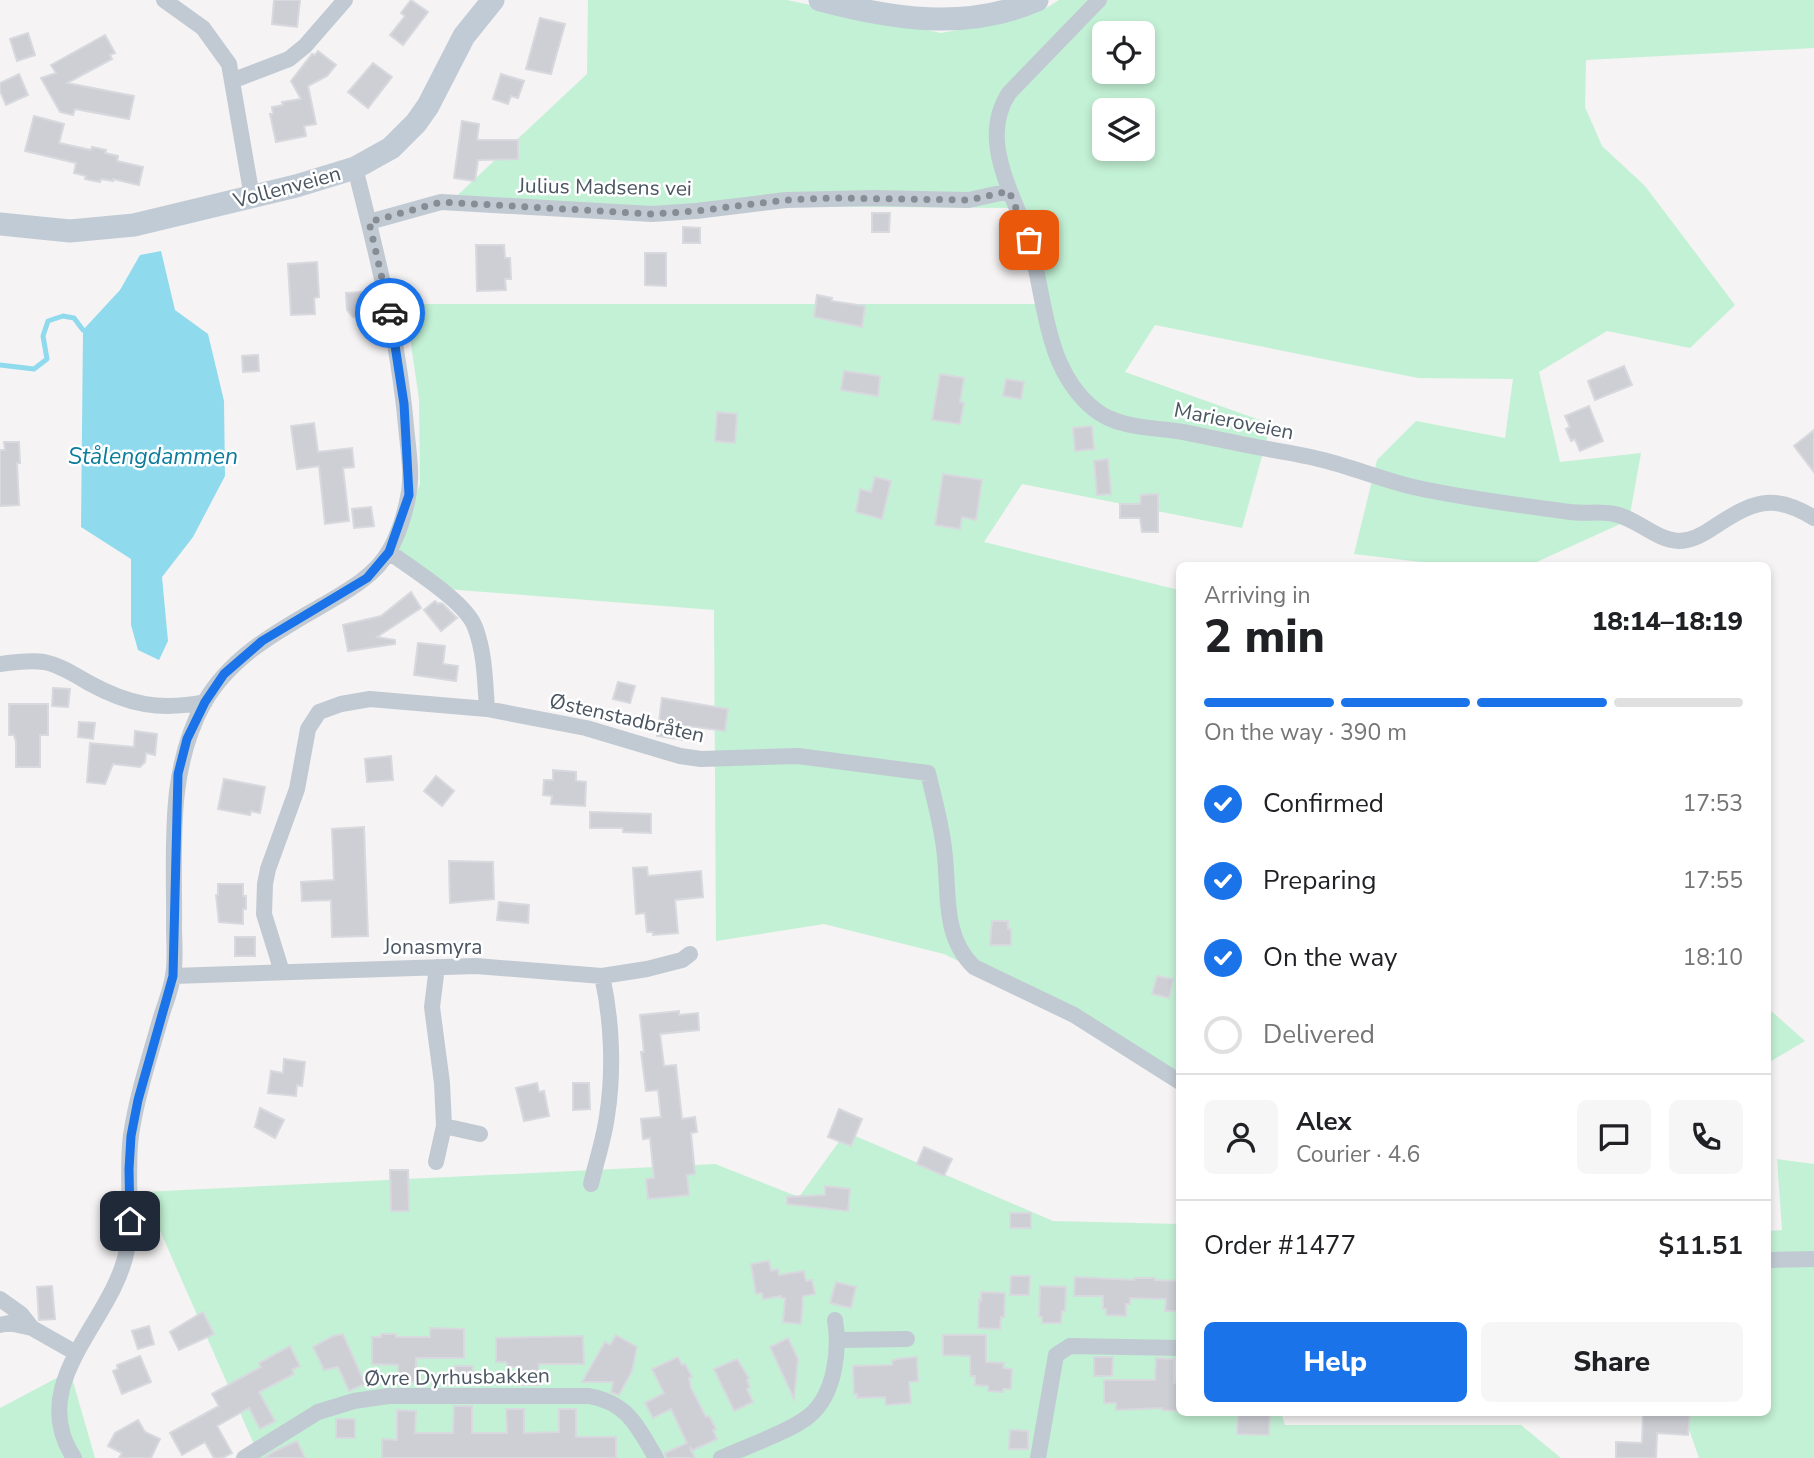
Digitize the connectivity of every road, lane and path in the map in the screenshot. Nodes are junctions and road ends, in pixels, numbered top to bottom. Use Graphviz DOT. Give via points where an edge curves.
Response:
graph roads {
  1 [pos="164,0"];
  2 [pos="345,0"];
  3 [pos="493,0"];
  4 [pos="820,0"];
  5 [pos="1037,0"];
  6 [pos="1099,0"];
  7 [pos="234,80"];
  8 [pos="355,168"];
  9 [pos="1009,191"];
  10 [pos="252,197"];
  11 [pos="369,222"];
  12 [pos="0,224"];
  13 [pos="1814,518"];
  14 [pos="389,552"];
  15 [pos="0,664"];
  16 [pos="205,702"];
  17 [pos="487,709"];
  18 [pos="690,954"];
  19 [pos="437,967"];
  20 [pos="282,972"];
  21 [pos="173,976"];
  22 [pos="602,976"];
  23 [pos="1176,1079"];
  24 [pos="444,1126"];
  25 [pos="480,1134"];
  26 [pos="436,1162"];
  27 [pos="591,1184"];
  28 [pos="1814,1258"];
  29 [pos="1771,1261"];
  30 [pos="0,1299"];
  31 [pos="835,1320"];
  32 [pos="0,1325"];
  33 [pos="32,1328"];
  34 [pos="838,1339"];
  35 [pos="908,1339"];
  36 [pos="1176,1348"];
  37 [pos="76,1353"];
  38 [pos="74,1458"];
  39 [pos="244,1458"];
  40 [pos="656,1458"];
  41 [pos="722,1458"];
  42 [pos="1038,1458"];
  1 -- 7 [label="street" via="203,28 229,64"];
  2 -- 7 [label="street" via="289,59"];
  3 -- 8 [label="main road, Vollenveien" via="464,36 416,123 383,153"];
  4 -- 5 [label="main road" via="891,16 937,19 984,16"];
  6 -- 9 [label="street, Marieroveien" via="1000,110 998,152"];
  7 -- 10 [label="street"];
  8 -- 10 [label="main road, Vollenveien"];
  8 -- 11 [label="street"];
  9 -- 11 [label="street, Julius Madsens vei" via="969,200 797,200 652,214 441,202"];
  9 -- 13 [label="street, Marieroveien" via="1035,263 1054,349 1082,397 1111,420 1307,456 1417,488 1621,516 1676,540 1704,534 1740,510 1766,502 1796,506"];
  10 -- 12 [label="main road, Vollenveien" via="149,223 95,230"];
  11 -- 14 [label="street" via="399,362 409,462 409,495"];
  14 -- 16 [label="street" via="367,578 262,641 224,674"];
  14 -- 17 [label="street" via="449,597 475,625 484,659"];
  15 -- 16 [label="street" via="44,663 132,703 180,707"];
  16 -- 21 [label="street" via="187,739 178,774"];
  17 -- 20 [label="street, Østenstadbråten" via="370,699 319,712 308,729 297,789 265,884 264,915"];
  17 -- 23 [label="street, Østenstadbråten" via="586,728 680,756 798,756 928,773 944,846 949,921 962,956 974,967 1074,1015"];
  18 -- 22 [label="street, Jonasmyra" via="659,966"];
  19 -- 20 [label="street, Jonasmyra"];
  19 -- 22 [label="street, Jonasmyra"];
  19 -- 24 [label="street" via="432,1007"];
  20 -- 21 [label="street, Jonasmyra"];
  21 -- 37 [label="street" via="131,1136 127,1251 121,1272"];
  22 -- 27 [label="street" via="610,1086"];
  24 -- 25 [label="street"];
  24 -- 26 [label="street"];
  28 -- 29 [label="street"];
  30 -- 33 [label="street"];
  31 -- 34 [label="street"];
  32 -- 33 [label="street"];
  33 -- 37 [label="street"];
  34 -- 35 [label="street"];
  34 -- 41 [label="street" via="824,1397 810,1416"];
  36 -- 42 [label="street" via="1070,1346 1056,1355"];
  37 -- 38 [label="street" via="60,1398 58,1423"];
  39 -- 40 [label="street, Øvre Dyrhusbakken" via="318,1412 388,1396 589,1396 608,1400 624,1409"];
}
